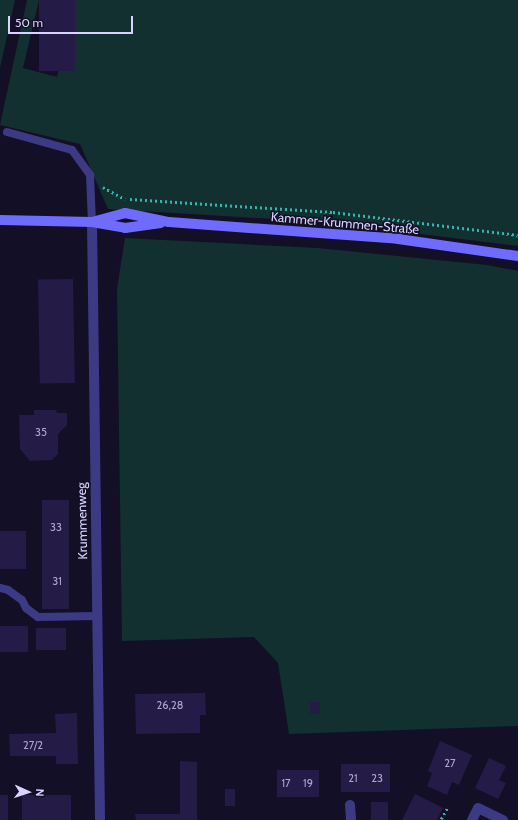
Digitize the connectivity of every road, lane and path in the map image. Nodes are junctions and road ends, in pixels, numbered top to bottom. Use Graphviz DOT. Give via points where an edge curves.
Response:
graph roads {
  1 [pos="7,132"];
  2 [pos="90,175"];
  3 [pos="0,220"];
  4 [pos="92,222"];
  5 [pos="169,222"];
  6 [pos="518,235"];
  7 [pos="518,256"];
  8 [pos="0,588"];
  9 [pos="97,616"];
  10 [pos="350,805"];
  11 [pos="448,807"];
  12 [pos="100,820"];
  13 [pos="351,820"];
  14 [pos="441,820"];
  15 [pos="472,820"];
  16 [pos="503,820"];
  1 -- 2 [label="lane" via="72,150"];
  2 -- 4 [label="lane"];
  2 -- 6 [label="path" via="108,192 122,199 333,212"];
  3 -- 4 [label="street, Kammer-Krummen-Straße"];
  4 -- 5 [label="street, Kammer-Krummen-Straße" via="125,228"];
  4 -- 5 [label="street, Kammer-Krummen-Straße" via="125,213"];
  4 -- 9 [label="street, Krummenweg"];
  5 -- 7 [label="street, Kammer-Krummen-Straße" via="398,239"];
  8 -- 9 [label="lane" via="8,590 22,600 26,608 38,617"];
  9 -- 12 [label="street, Krummenweg"];
  10 -- 13 [label="street"];
  11 -- 14 [label="path"];
  15 -- 16 [label="street" via="478,808"];
}
